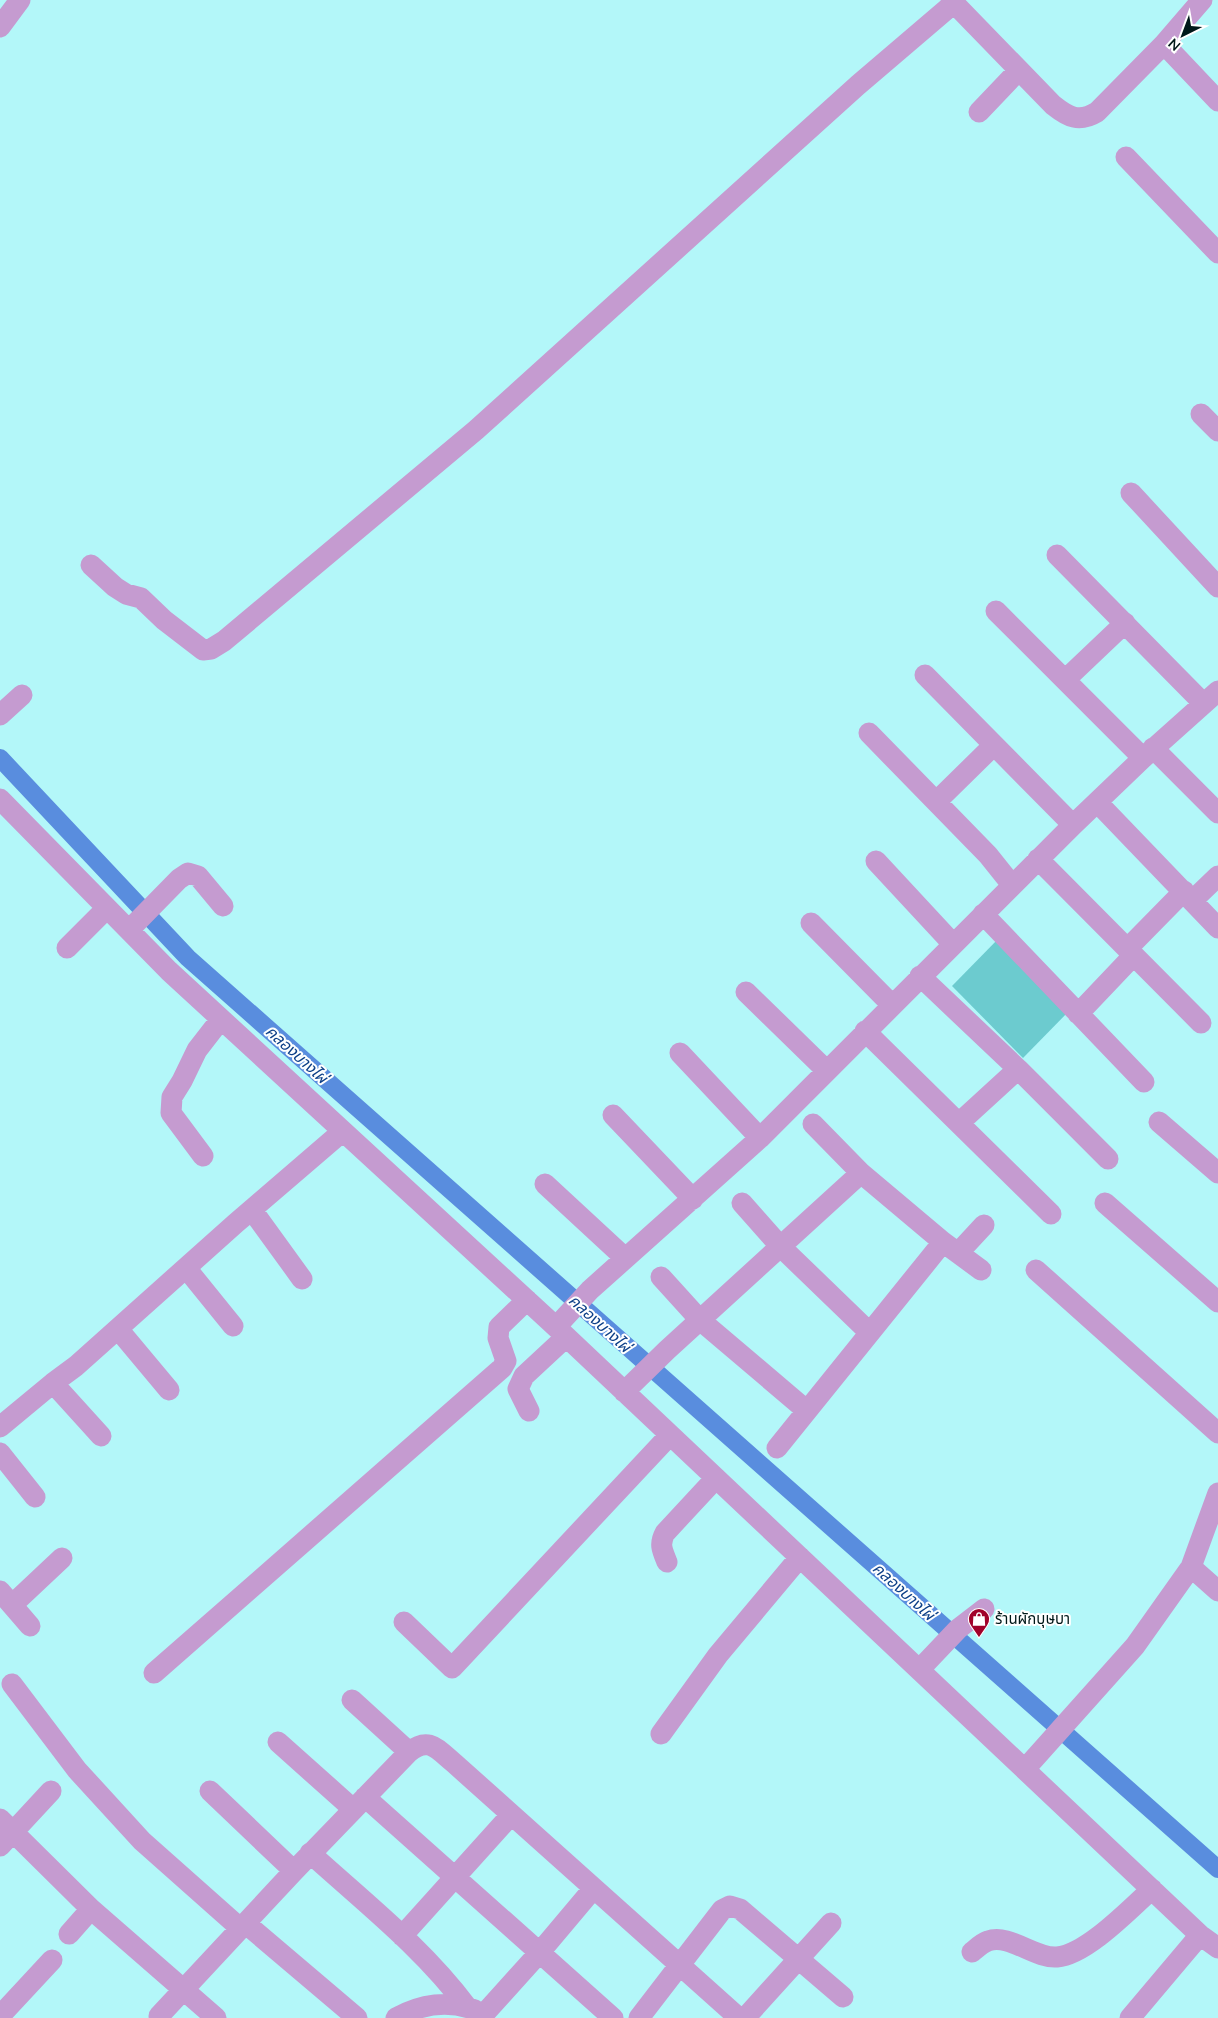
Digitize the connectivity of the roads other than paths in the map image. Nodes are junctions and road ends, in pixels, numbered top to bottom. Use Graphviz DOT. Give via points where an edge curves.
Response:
graph roads {
  1 [pos="20,0"];
  2 [pos="1202,0"];
  3 [pos="952,2"];
  4 [pos="0,27"];
  5 [pos="1164,44"];
  6 [pos="1019,70"];
  7 [pos="1218,101"];
  8 [pos="979,112"];
  9 [pos="1126,157"];
  10 [pos="1218,253"];
  11 [pos="1200,414"];
  12 [pos="1218,431"];
  13 [pos="1131,493"];
  14 [pos="1057,555"];
  15 [pos="91,565"];
  16 [pos="1218,587"];
  17 [pos="996,611"];
  18 [pos="1125,623"];
  19 [pos="925,675"];
  20 [pos="1065,680"];
  21 [pos="22,695"];
  22 [pos="1214,696"];
  23 [pos="0,715"];
  24 [pos="869,733"];
  25 [pos="994,745"];
  26 [pos="1148,753"];
  27 [pos="0,799"];
  28 [pos="937,801"];
  29 [pos="1097,802"];
  30 [pos="1218,813"];
  31 [pos="1073,825"];
  32 [pos="1038,859"];
  33 [pos="876,861"];
  34 [pos="1218,876"];
  35 [pos="1012,885"];
  36 [pos="1188,896"];
  37 [pos="223,906"];
  38 [pos="107,908"];
  39 [pos="983,914"];
  40 [pos="811,923"];
  41 [pos="133,925"];
  42 [pos="1218,928"];
  43 [pos="953,944"];
  44 [pos="67,948"];
  45 [pos="1131,952"];
  46 [pos="920,976"];
  47 [pos="746,992"];
  48 [pos="892,1005"];
  49 [pos="1078,1014"];
  50 [pos="221,1019"];
  51 [pos="1200,1024"];
  52 [pos="865,1032"];
  53 [pos="680,1053"];
  54 [pos="1018,1069"];
  55 [pos="827,1071"];
  56 [pos="1144,1082"];
  57 [pos="613,1115"];
  58 [pos="1159,1122"];
  59 [pos="959,1123"];
  60 [pos="813,1124"];
  61 [pos="343,1131"];
  62 [pos="760,1138"];
  63 [pos="203,1156"];
  64 [pos="1108,1159"];
  65 [pos="861,1173"];
  66 [pos="1218,1173"];
  67 [pos="545,1184"];
  68 [pos="693,1200"];
  69 [pos="742,1203"];
  70 [pos="1105,1203"];
  71 [pos="252,1210"];
  72 [pos="1051,1214"];
  73 [pos="984,1225"];
  74 [pos="780,1246"];
  75 [pos="951,1247"];
  76 [pos="625,1258"];
  77 [pos="186,1268"];
  78 [pos="981,1270"];
  79 [pos="1036,1270"];
  80 [pos="661,1276"];
  81 [pos="302,1279"];
  82 [pos="1217,1298"];
  83 [pos="527,1300"];
  84 [pos="700,1320"];
  85 [pos="233,1326"];
  86 [pos="562,1327"];
  87 [pos="118,1329"];
  88 [pos="869,1332"];
  89 [pos="53,1383"];
  90 [pos="631,1385"];
  91 [pos="169,1390"];
  92 [pos="806,1410"];
  93 [pos="530,1411"];
  94 [pos="0,1427"];
  95 [pos="1218,1433"];
  96 [pos="670,1434"];
  97 [pos="101,1436"];
  98 [pos="777,1448"];
  99 [pos="0,1453"];
  100 [pos="716,1478"];
  101 [pos="1218,1493"];
  102 [pos="35,1497"];
  103 [pos="800,1557"];
  104 [pos="62,1558"];
  105 [pos="667,1562"];
  106 [pos="1192,1568"];
  107 [pos="1218,1591"];
  108 [pos="6,1598"];
  109 [pos="984,1609"];
  110 [pos="404,1622"];
  111 [pos="30,1626"];
  112 [pos="920,1670"];
  113 [pos="154,1673"];
  114 [pos="12,1684"];
  115 [pos="352,1700"];
  116 [pos="661,1734"];
  117 [pos="278,1742"];
  118 [pos="409,1752"];
  119 [pos="1029,1765"];
  120 [pos="51,1791"];
  121 [pos="210,1791"];
  122 [pos="359,1803"];
  123 [pos="511,1815"];
  124 [pos="4,1832"];
  125 [pos="310,1853"];
  126 [pos="294,1871"];
  127 [pos="455,1876"];
  128 [pos="594,1889"];
  129 [pos="1152,1890"];
  130 [pos="91,1909"];
  131 [pos="831,1923"];
  132 [pos="242,1925"];
  133 [pos="69,1934"];
  134 [pos="1200,1935"];
  135 [pos="402,1936"];
  136 [pos="1218,1948"];
  137 [pos="540,1952"];
  138 [pos="972,1952"];
  139 [pos="798,1958"];
  140 [pos="52,1960"];
  141 [pos="680,1964"];
  142 [pos="183,1989"];
  143 [pos="843,1997"];
  144 [pos="482,2013"];
  145 [pos="0,2016"];
  146 [pos="159,2016"];
  147 [pos="216,2018"];
  148 [pos="357,2018"];
  149 [pos="396,2018"];
  150 [pos="613,2018"];
  151 [pos="639,2018"];
  152 [pos="739,2018"];
  153 [pos="745,2018"];
  154 [pos="1130,2018"];
  1 -- 4 [label="street"];
  2 -- 5 [label="street"];
  3 -- 6 [label="street"];
  3 -- 15 [label="street" via="476,430 224,641 203,650 141,598 126,594"];
  5 -- 6 [label="street" via="1097,112 1087,118 1080,119 1062,112"];
  5 -- 7 [label="street"];
  6 -- 8 [label="street"];
  9 -- 10 [label="street"];
  11 -- 12 [label="street"];
  13 -- 16 [label="street"];
  14 -- 18 [label="street"];
  17 -- 20 [label="street"];
  18 -- 20 [label="street"];
  18 -- 22 [label="street"];
  19 -- 25 [label="street"];
  20 -- 26 [label="street"];
  21 -- 23 [label="street"];
  22 -- 26 [label="street"];
  24 -- 28 [label="street"];
  25 -- 28 [label="street"];
  25 -- 31 [label="street"];
  26 -- 29 [label="street"];
  26 -- 30 [label="street"];
  27 -- 38 [label="street"];
  28 -- 35 [label="street"];
  29 -- 31 [label="street"];
  29 -- 36 [label="street"];
  31 -- 32 [label="street"];
  32 -- 35 [label="street"];
  32 -- 45 [label="street"];
  33 -- 43 [label="street"];
  34 -- 36 [label="street"];
  35 -- 39 [label="street"];
  36 -- 42 [label="street"];
  36 -- 45 [label="street"];
  37 -- 41 [label="street" via="198,876 188,873 179,878"];
  38 -- 41 [label="street"];
  38 -- 44 [label="street"];
  39 -- 43 [label="street"];
  39 -- 49 [label="street"];
  40 -- 48 [label="street"];
  41 -- 50 [label="street" via="169,971"];
  43 -- 46 [label="street"];
  45 -- 49 [label="street"];
  45 -- 51 [label="street"];
  46 -- 48 [label="street"];
  46 -- 54 [label="street"];
  47 -- 55 [label="street"];
  48 -- 52 [label="street"];
  49 -- 56 [label="street"];
  50 -- 61 [label="street"];
  50 -- 63 [label="street" via="198,1050 172,1097 171,1113"];
  52 -- 55 [label="street"];
  52 -- 59 [label="street"];
  53 -- 62 [label="street"];
  54 -- 59 [label="street"];
  54 -- 64 [label="street"];
  55 -- 62 [label="street"];
  57 -- 68 [label="street"];
  58 -- 66 [label="street"];
  59 -- 72 [label="street"];
  60 -- 65 [label="street"];
  61 -- 71 [label="street"];
  61 -- 83 [label="street"];
  62 -- 68 [label="street"];
  65 -- 74 [label="street"];
  65 -- 75 [label="street"];
  67 -- 76 [label="street"];
  68 -- 76 [label="street"];
  69 -- 74 [label="street"];
  70 -- 82 [label="street"];
  71 -- 77 [label="street"];
  71 -- 81 [label="street"];
  73 -- 75 [label="street"];
  74 -- 84 [label="street"];
  74 -- 88 [label="street"];
  75 -- 78 [label="street"];
  75 -- 88 [label="street"];
  76 -- 86 [label="street" via="585,1295"];
  77 -- 85 [label="street"];
  77 -- 87 [label="street"];
  79 -- 95 [label="street"];
  80 -- 84 [label="street"];
  83 -- 86 [label="street"];
  83 -- 113 [label="street" via="499,1327 498,1338 506,1360 502,1368"];
  84 -- 90 [label="street"];
  84 -- 92 [label="street"];
  86 -- 90 [label="street"];
  86 -- 93 [label="street" via="518,1388"];
  87 -- 89 [label="street"];
  87 -- 91 [label="street"];
  88 -- 92 [label="street"];
  89 -- 94 [label="street"];
  89 -- 97 [label="street"];
  90 -- 96 [label="street"];
  92 -- 98 [label="street"];
  96 -- 100 [label="street"];
  96 -- 110 [label="street" via="452,1668"];
  99 -- 102 [label="street"];
  100 -- 103 [label="street"];
  100 -- 105 [label="street" via="665,1532 661,1548"];
  101 -- 106 [label="street"];
  103 -- 112 [label="street"];
  103 -- 116 [label="street" via="718,1654"];
  104 -- 108 [label="street"];
  106 -- 107 [label="street"];
  106 -- 119 [label="street" via="1135,1646"];
  108 -- 111 [label="street"];
  109 -- 112 [label="street" via="958,1629"];
  112 -- 119 [label="street"];
  114 -- 132 [label="street" via="77,1770 142,1841"];
  115 -- 118 [label="street"];
  117 -- 122 [label="street"];
  118 -- 122 [label="street"];
  118 -- 123 [label="street" via="418,1745 435,1748"];
  119 -- 129 [label="street"];
  120 -- 124 [label="street"];
  121 -- 126 [label="street"];
  122 -- 125 [label="street"];
  122 -- 127 [label="street"];
  123 -- 127 [label="street"];
  123 -- 128 [label="street"];
  124 -- 130 [label="street"];
  125 -- 126 [label="street"];
  125 -- 135 [label="street"];
  126 -- 132 [label="street"];
  127 -- 135 [label="street"];
  127 -- 137 [label="street"];
  128 -- 137 [label="street"];
  128 -- 141 [label="street"];
  129 -- 134 [label="street"];
  129 -- 138 [label="street" via="1077,1951 1045,1957 1002,1940 988,1940"];
  130 -- 133 [label="street"];
  130 -- 142 [label="street"];
  131 -- 139 [label="street"];
  132 -- 142 [label="street"];
  132 -- 148 [label="street"];
  134 -- 136 [label="street"];
  134 -- 154 [label="street"];
  135 -- 144 [label="street"];
  137 -- 144 [label="street"];
  137 -- 150 [label="street"];
  139 -- 141 [label="street" via="740,1909 730,1906 722,1910"];
  139 -- 143 [label="street"];
  139 -- 153 [label="street"];
  140 -- 145 [label="street"];
  141 -- 151 [label="street"];
  141 -- 152 [label="street"];
  142 -- 146 [label="street"];
  142 -- 147 [label="street"];
  144 -- 149 [label="street" via="447,2004 427,2006"];
}
